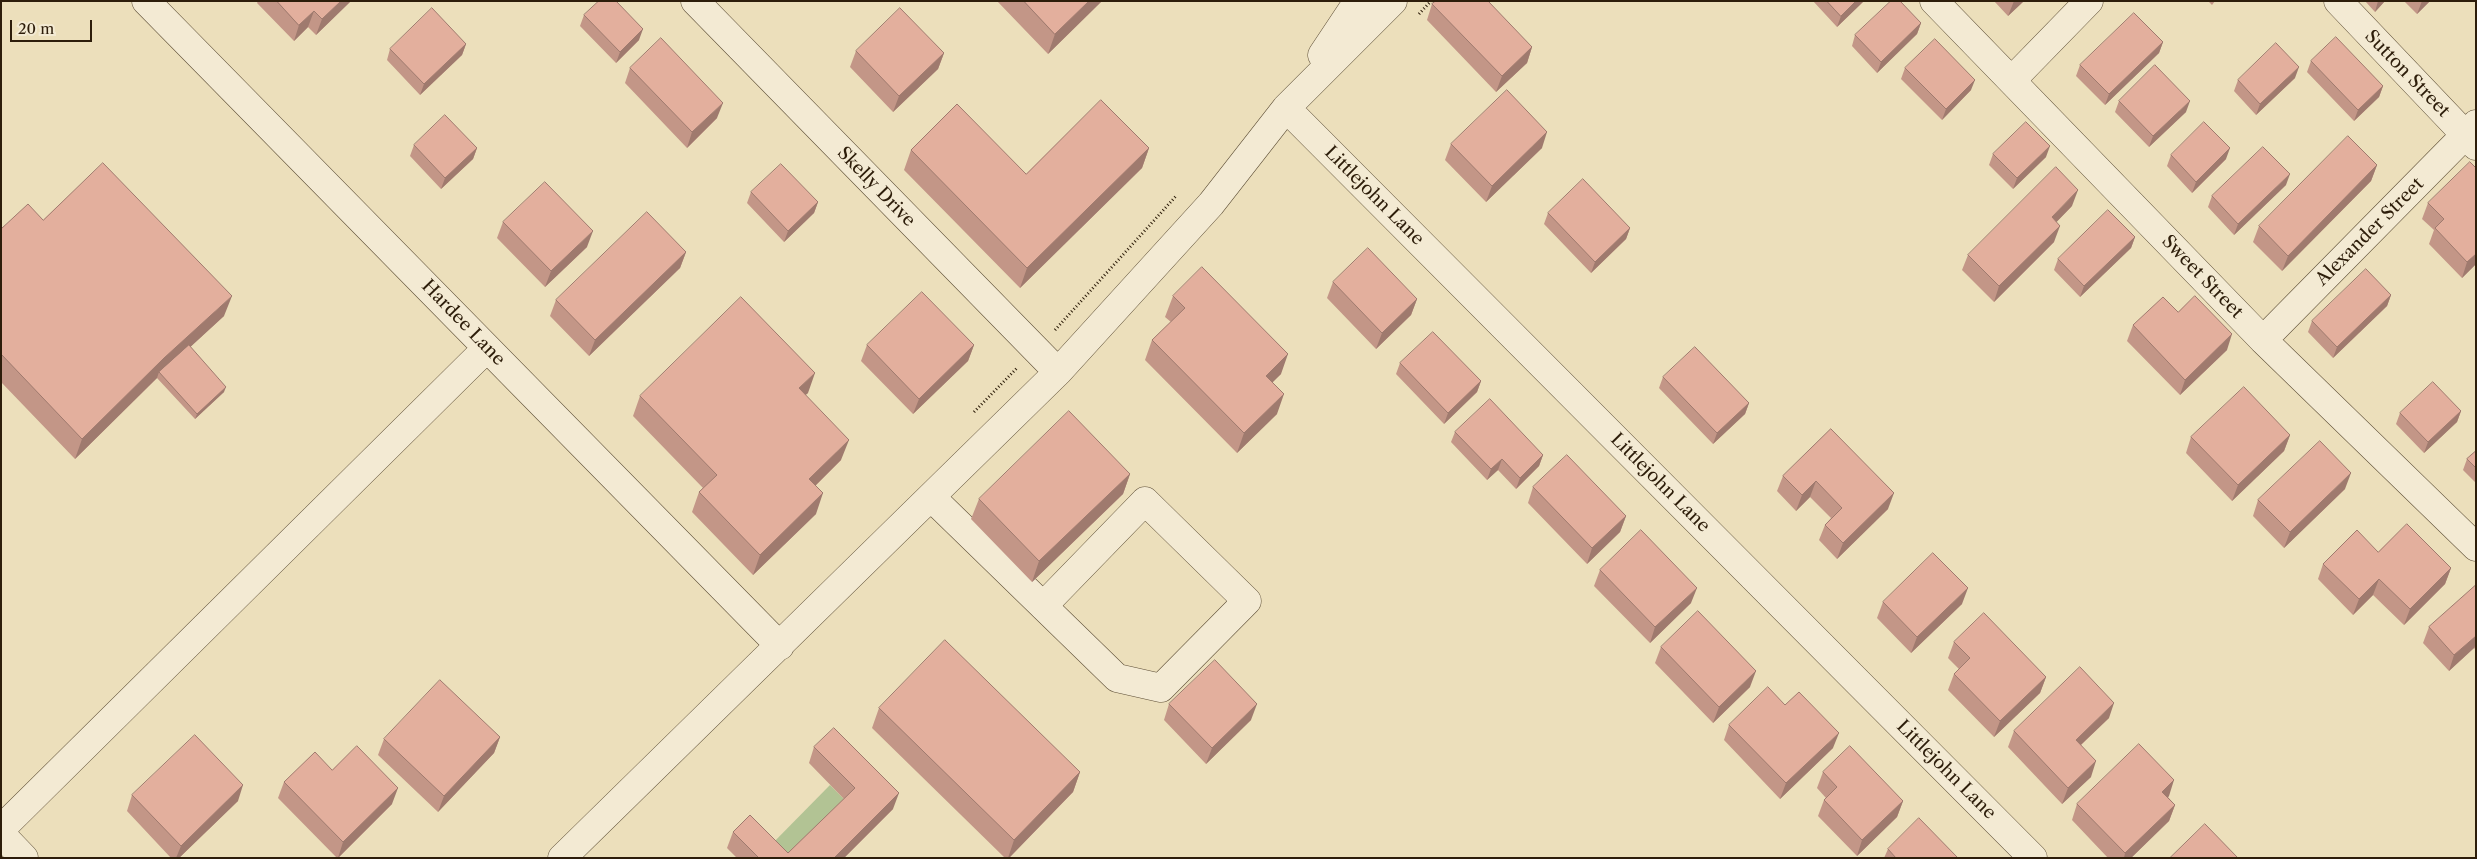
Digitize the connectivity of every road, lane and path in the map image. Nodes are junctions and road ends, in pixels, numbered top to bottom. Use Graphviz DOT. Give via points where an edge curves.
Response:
graph roads {
  1 [pos="146,1"];
  2 [pos="695,1"];
  3 [pos="1358,1"];
  4 [pos="1393,1"];
  5 [pos="1430,1"];
  6 [pos="1934,1"];
  7 [pos="2090,1"];
  8 [pos="2338,1"];
  9 [pos="1419,14"];
  10 [pos="2012,80"];
  11 [pos="1286,108"];
  12 [pos="2472,135"];
  13 [pos="1177,195"];
  14 [pos="2264,340"];
  15 [pos="487,348"];
  16 [pos="1035,350"];
  17 [pos="1058,372"];
  18 [pos="968,418"];
  19 [pos="932,497"];
  20 [pos="2476,547"];
  21 [pos="1043,606"];
  22 [pos="780,646"];
  23 [pos="1,829"];
  24 [pos="1,834"];
  25 [pos="24,858"];
  26 [pos="562,858"];
  27 [pos="2033,858"];
  1 -- 15 [label="street, Hardee Lane"];
  2 -- 16 [label="street, Skelly Drive"];
  3 -- 11 [label="street"];
  4 -- 11 [label="street"];
  5 -- 9 [label="path"];
  6 -- 10 [label="street, Sweet Street"];
  7 -- 10 [label="street"];
  8 -- 12 [label="street, Sutton Street"];
  10 -- 14 [label="street, Sweet Street"];
  11 -- 17 [label="street" via="1210,204"];
  11 -- 27 [label="street, Littlejohn Lane"];
  12 -- 14 [label="street, Alexander Street"];
  13 -- 16 [label="path"];
  14 -- 20 [label="street, Sweet Street"];
  15 -- 22 [label="street, Hardee Lane"];
  15 -- 23 [label="street"];
  16 -- 17 [label="street, Skelly Drive"];
  16 -- 18 [label="path"];
  17 -- 19 [label="street"];
  19 -- 21 [label="street"];
  19 -- 22 [label="street"];
  21 -- 21 [label="street" via="1117,678 1161,688 1247,601 1145,501"];
  22 -- 26 [label="street"];
  24 -- 25 [label="street"];
}
